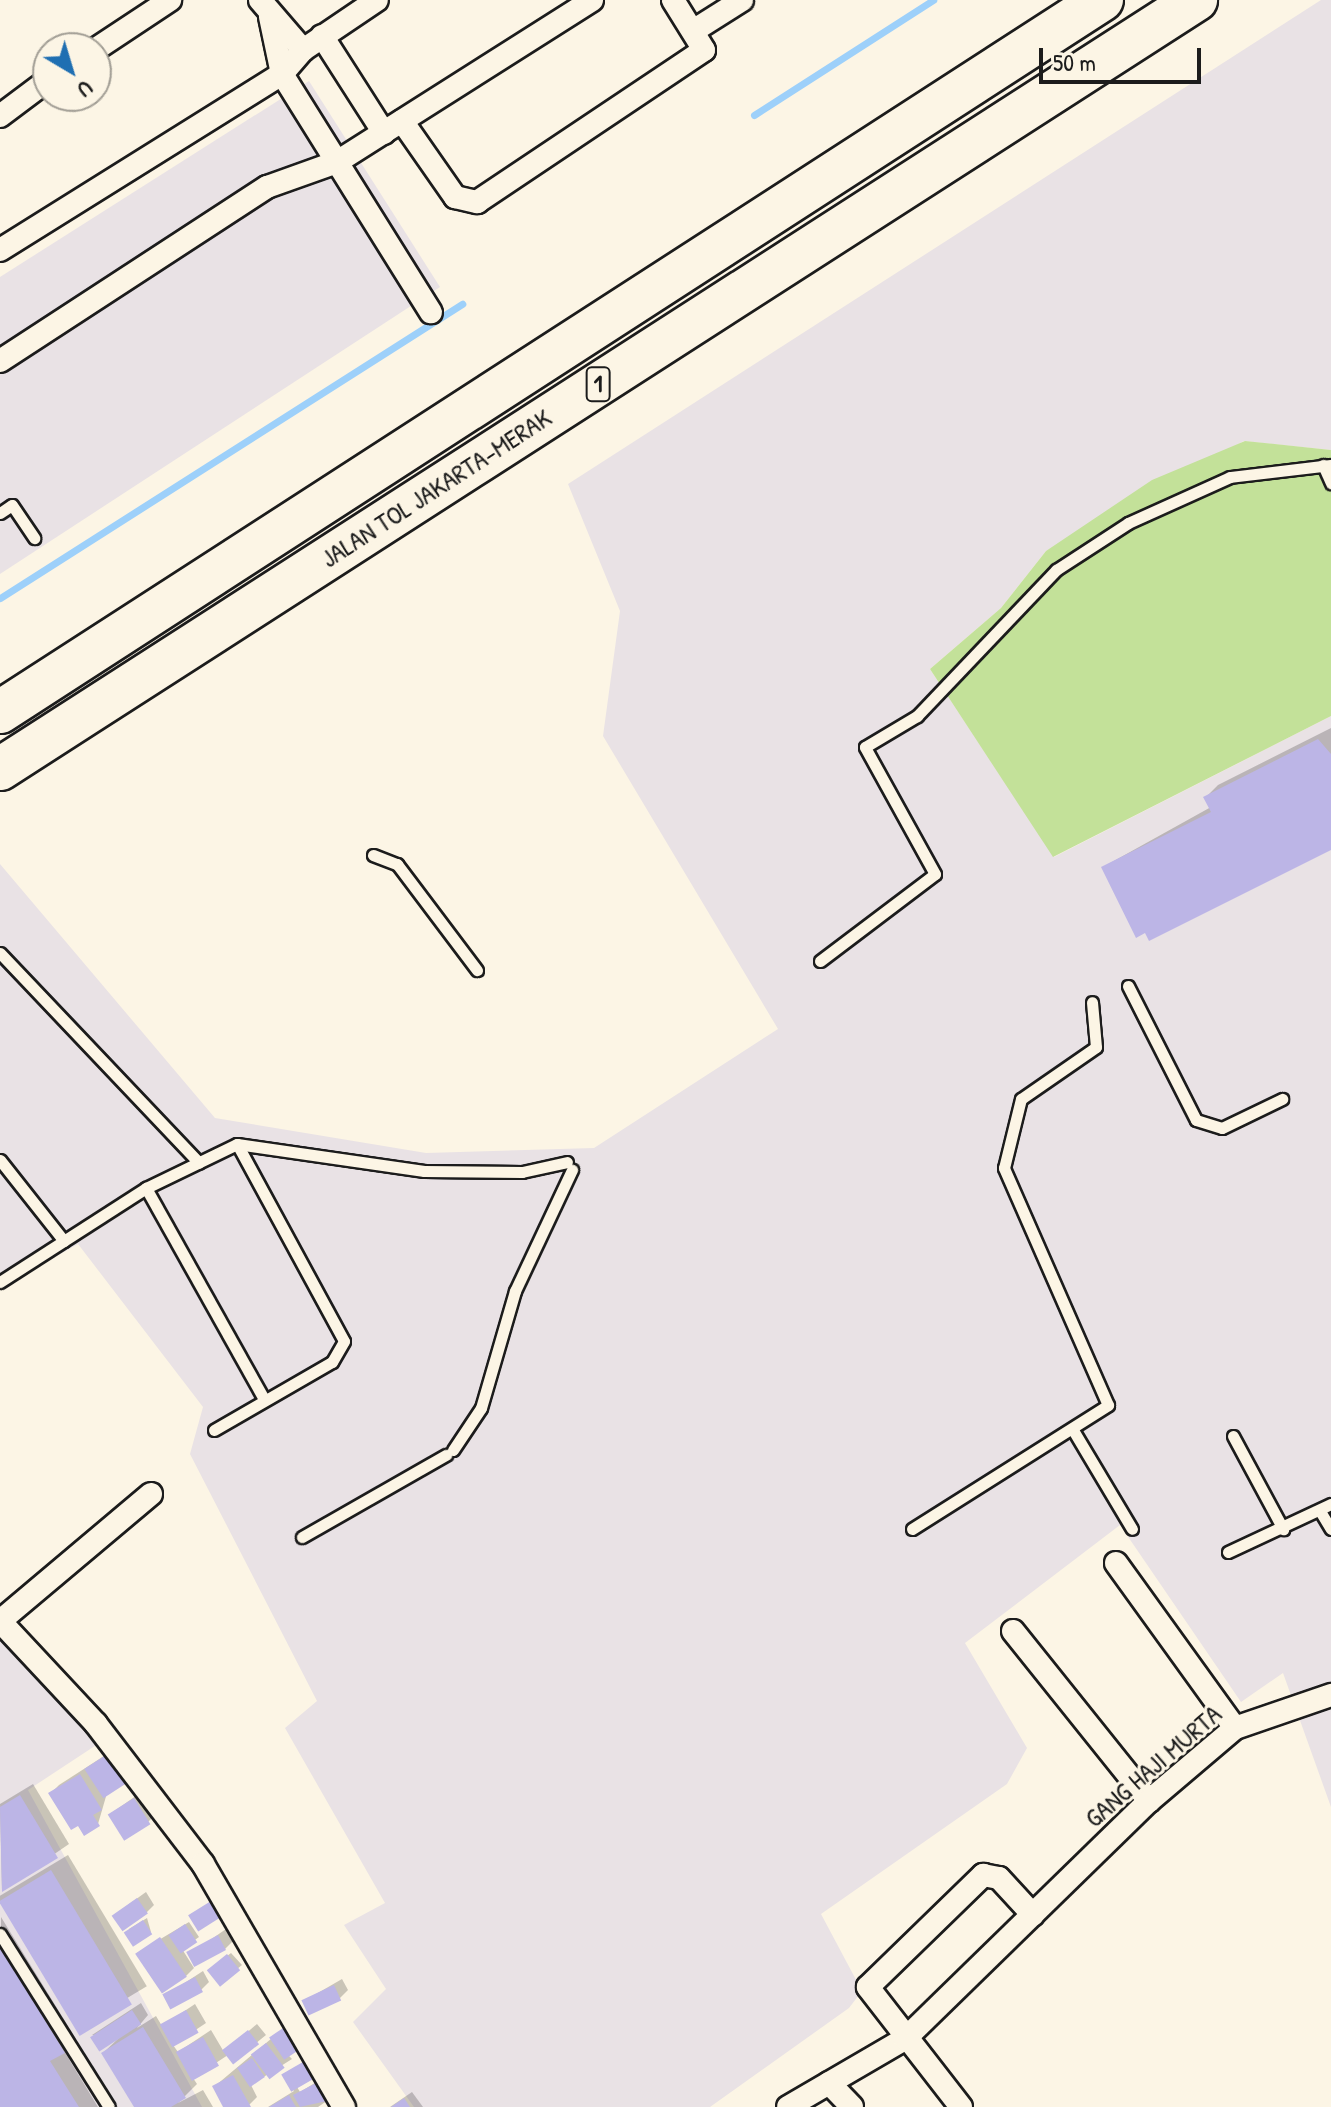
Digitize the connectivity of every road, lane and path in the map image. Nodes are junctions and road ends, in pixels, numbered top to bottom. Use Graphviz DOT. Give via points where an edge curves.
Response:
graph roads {
  1 [pos="170,0"];
  2 [pos="377,0"];
  3 [pos="592,0"];
  4 [pos="673,0"];
  5 [pos="742,0"];
  6 [pos="1102,0"];
  7 [pos="1196,0"];
  8 [pos="265,8"];
  9 [pos="693,31"];
  10 [pos="322,36"];
  11 [pos="112,38"];
  12 [pos="303,50"];
  13 [pos="282,74"];
  14 [pos="32,92"];
  15 [pos="0,116"];
  16 [pos="393,127"];
  17 [pos="337,162"];
  18 [pos="0,250"];
  19 [pos="431,312"];
  20 [pos="0,360"];
  21 [pos="1327,465"];
  22 [pos="1331,483"];
  23 [pos="0,513"];
  24 [pos="34,538"];
  25 [pos="0,712"];
  26 [pos="0,769"];
  27 [pos="373,855"];
  28 [pos="0,953"];
  29 [pos="820,961"];
  30 [pos="477,970"];
  31 [pos="1128,986"];
  32 [pos="1092,1002"];
  33 [pos="1282,1099"];
  34 [pos="237,1144"];
  35 [pos="0,1160"];
  36 [pos="199,1163"];
  37 [pos="146,1188"];
  38 [pos="64,1241"];
  39 [pos="0,1282"];
  40 [pos="263,1397"];
  41 [pos="214,1430"];
  42 [pos="1073,1430"];
  43 [pos="1233,1436"];
  44 [pos="151,1494"];
  45 [pos="1331,1504"];
  46 [pos="1320,1511"];
  47 [pos="912,1529"];
  48 [pos="1132,1529"];
  49 [pos="1283,1529"];
  50 [pos="1331,1529"];
  51 [pos="302,1537"];
  52 [pos="1228,1552"];
  53 [pos="1116,1563"];
  54 [pos="1013,1631"];
  55 [pos="1329,1698"];
  56 [pos="1235,1728"];
  57 [pos="1149,1801"];
  58 [pos="1033,1915"];
  59 [pos="0,1934"];
  60 [pos="905,2039"];
  61 [pos="829,2083"];
  62 [pos="109,2107"];
  63 [pos="344,2107"];
  64 [pos="788,2107"];
  65 [pos="852,2107"];
  66 [pos="961,2107"];
  1 -- 11 [label="street"];
  2 -- 10 [label="street"];
  3 -- 16 [label="street"];
  4 -- 9 [label="street"];
  5 -- 9 [label="street"];
  6 -- 25 [label="highway, JALAN TOL JAKARTA–MERAK / 1"];
  7 -- 26 [label="highway, JALAN TOL JAKARTA–MERAK / 1"];
  8 -- 12 [label="street"];
  8 -- 13 [label="street"];
  9 -- 16 [label="street" via="704,50 477,202 455,197"];
  10 -- 12 [label="street"];
  10 -- 16 [label="street"];
  12 -- 13 [label="street"];
  13 -- 17 [label="street"];
  13 -- 18 [label="street"];
  14 -- 15 [label="street"];
  16 -- 17 [label="street"];
  17 -- 19 [label="street"];
  17 -- 20 [label="street" via="267,187"];
  21 -- 22 [label="lane"];
  21 -- 29 [label="lane" via="1230,477 1128,523 1056,570 917,716 865,747 935,874"];
  23 -- 24 [label="lane" via="12,505"];
  27 -- 30 [label="lane" via="397,864"];
  28 -- 36 [label="lane"];
  31 -- 33 [label="lane" via="1164,1070 1196,1120 1222,1128"];
  32 -- 42 [label="lane" via="1096,1047 1021,1099 1004,1161 1108,1398 1104,1411"];
  34 -- 36 [label="lane"];
  34 -- 40 [label="lane" via="344,1341 332,1362"];
  34 -- 51 [label="lane" via="424,1171 522,1172 569,1166 515,1291 481,1408 450,1452"];
  35 -- 38 [label="lane"];
  36 -- 37 [label="lane"];
  37 -- 38 [label="lane"];
  37 -- 40 [label="lane"];
  38 -- 39 [label="lane"];
  40 -- 41 [label="lane"];
  42 -- 47 [label="lane"];
  42 -- 48 [label="lane"];
  43 -- 49 [label="lane"];
  44 -- 63 [label="street" via="0,1621 96,1724 203,1864"];
  45 -- 46 [label="lane"];
  46 -- 49 [label="lane"];
  46 -- 50 [label="lane"];
  49 -- 52 [label="lane"];
  53 -- 56 [label="street"];
  54 -- 57 [label="street"];
  55 -- 56 [label="street, GANG HAJI MURTA"];
  56 -- 57 [label="street, GANG HAJI MURTA"];
  57 -- 58 [label="street, GANG HAJI MURTA"];
  58 -- 60 [label="street, GANG HAJI MURTA"];
  58 -- 60 [label="street" via="999,1878 983,1875 872,1980 870,1995"];
  59 -- 62 [label="lane"];
  60 -- 61 [label="street, GANG HAJI MURTA"];
  60 -- 66 [label="street"];
  61 -- 64 [label="street, GANG HAJI MURTA"];
  61 -- 65 [label="street"];
}
